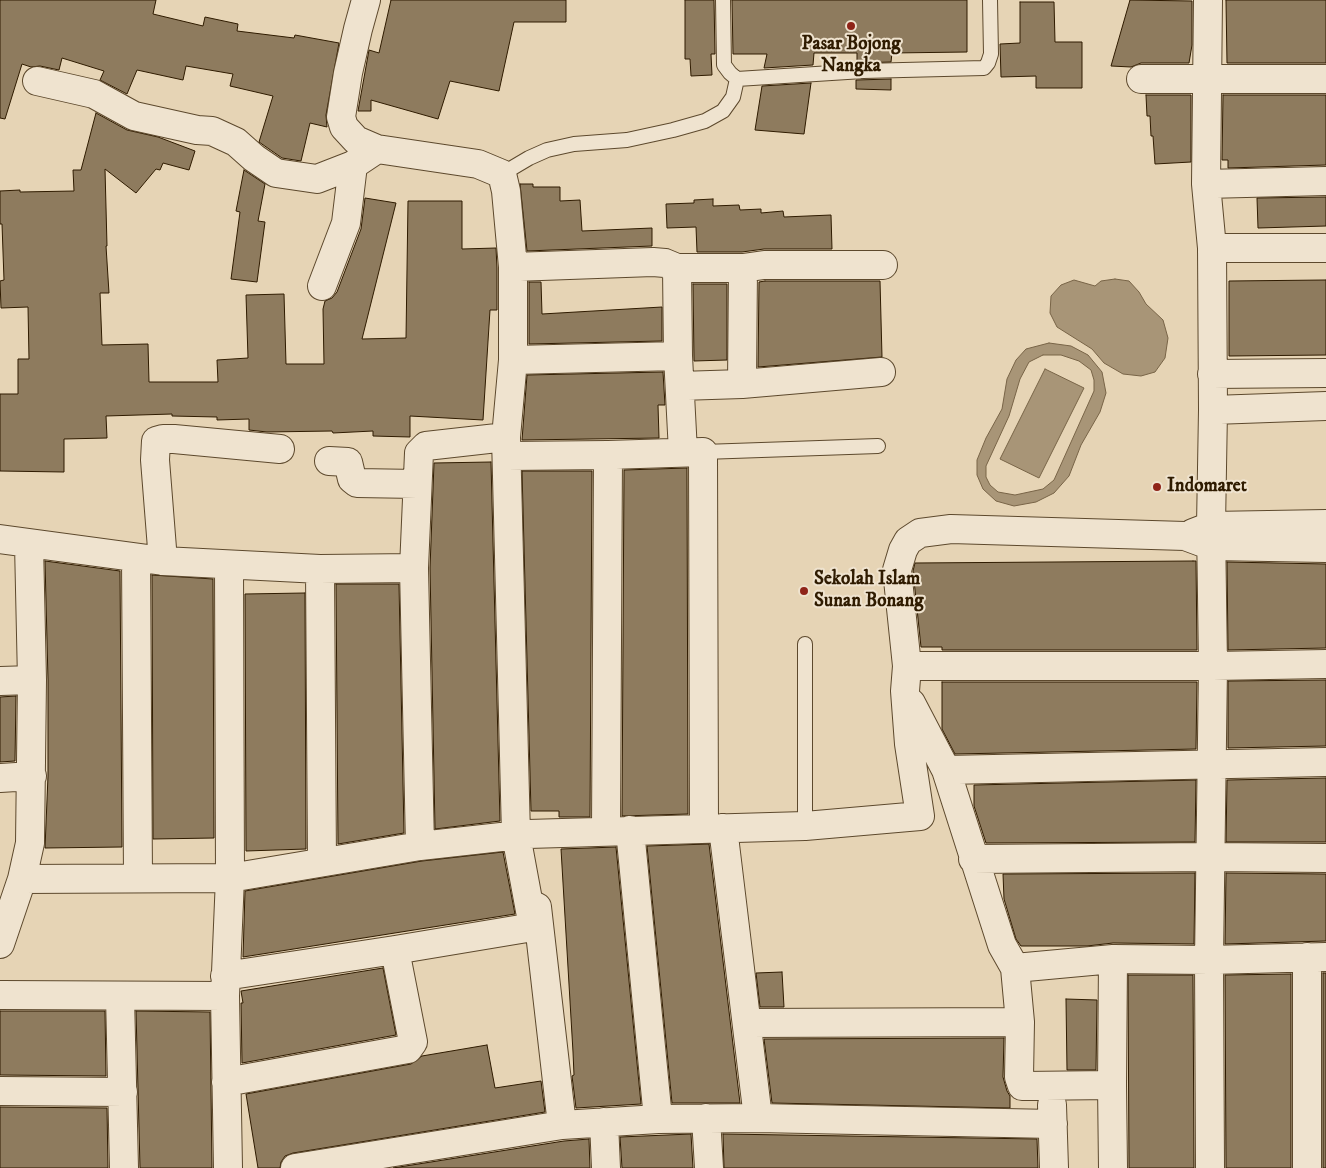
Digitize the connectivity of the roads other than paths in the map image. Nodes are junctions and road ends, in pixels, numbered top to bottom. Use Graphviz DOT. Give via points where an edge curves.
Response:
graph roads {
  1 [pos="366,0"];
  2 [pos="723,0"];
  3 [pos="990,0"];
  4 [pos="1208,0"];
  5 [pos="737,79"];
  6 [pos="1141,79"];
  7 [pos="1206,79"];
  8 [pos="1326,79"];
  9 [pos="37,80"];
  10 [pos="377,149"];
  11 [pos="353,166"];
  12 [pos="502,174"];
  13 [pos="1326,181"];
  14 [pos="1206,184"];
  15 [pos="1212,248"];
  16 [pos="1326,248"];
  17 [pos="884,264"];
  18 [pos="513,267"];
  19 [pos="677,268"];
  20 [pos="743,268"];
  21 [pos="322,286"];
  22 [pos="678,356"];
  23 [pos="512,360"];
  24 [pos="880,372"];
  25 [pos="1326,373"];
  26 [pos="1212,374"];
  27 [pos="742,384"];
  28 [pos="680,386"];
  29 [pos="1326,406"];
  30 [pos="1213,410"];
  31 [pos="507,446"];
  32 [pos="878,446"];
  33 [pos="280,449"];
  34 [pos="693,452"];
  35 [pos="608,455"];
  36 [pos="330,461"];
  37 [pos="418,484"];
  38 [pos="1326,524"];
  39 [pos="1211,536"];
  40 [pos="0,539"];
  41 [pos="29,544"];
  42 [pos="1326,548"];
  43 [pos="136,558"];
  44 [pos="163,561"];
  45 [pos="229,565"];
  46 [pos="414,568"];
  47 [pos="320,569"];
  48 [pos="805,644"];
  49 [pos="1326,664"];
  50 [pos="1213,666"];
  51 [pos="906,679"];
  52 [pos="32,680"];
  53 [pos="0,681"];
  54 [pos="1326,762"];
  55 [pos="1211,763"];
  56 [pos="946,770"];
  57 [pos="32,776"];
  58 [pos="0,778"];
  59 [pos="956,803"];
  60 [pos="920,816"];
  61 [pos="805,826"];
  62 [pos="714,828"];
  63 [pos="618,830"];
  64 [pos="522,834"];
  65 [pos="420,846"];
  66 [pos="1210,857"];
  67 [pos="1326,858"];
  68 [pos="973,859"];
  69 [pos="322,862"];
  70 [pos="138,877"];
  71 [pos="230,878"];
  72 [pos="22,879"];
  73 [pos="0,944"];
  74 [pos="395,950"];
  75 [pos="1316,957"];
  76 [pos="1113,959"];
  77 [pos="1209,960"];
  78 [pos="1015,968"];
  79 [pos="225,986"];
  80 [pos="0,994"];
  81 [pos="120,996"];
  82 [pos="1020,1022"];
  83 [pos="747,1023"];
  84 [pos="226,1082"];
  85 [pos="1112,1085"];
  86 [pos="1052,1086"];
  87 [pos="0,1091"];
  88 [pos="122,1092"];
  89 [pos="706,1118"];
  90 [pos="758,1118"];
  91 [pos="658,1119"];
  92 [pos="604,1122"];
  93 [pos="1053,1124"];
  94 [pos="562,1125"];
  95 [pos="124,1168"];
  96 [pos="228,1168"];
  97 [pos="295,1168"];
  98 [pos="606,1168"];
  99 [pos="709,1168"];
  100 [pos="1054,1168"];
  101 [pos="1113,1168"];
  102 [pos="1210,1168"];
  103 [pos="1307,1168"];
  1 -- 10 [label="street" via="341,117 344,127 356,140"];
  2 -- 5 [label="lane" via="724,64"];
  3 -- 5 [label="lane" via="991,54 984,68"];
  4 -- 7 [label="street"];
  5 -- 12 [label="lane" via="733,97 723,111 705,121 627,140 574,144 547,150"];
  6 -- 7 [label="street"];
  7 -- 8 [label="street"];
  7 -- 14 [label="street"];
  9 -- 11 [label="street" via="94,94 134,116 212,131 236,142 276,173 317,179"];
  10 -- 11 [label="street"];
  10 -- 12 [label="street" via="478,164"];
  11 -- 21 [label="street" via="346,223"];
  12 -- 18 [label="street"];
  13 -- 14 [label="street"];
  14 -- 15 [label="street"];
  15 -- 16 [label="street"];
  15 -- 26 [label="street"];
  17 -- 20 [label="street"];
  18 -- 19 [label="street" via="653,262"];
  18 -- 23 [label="street"];
  19 -- 20 [label="street"];
  19 -- 22 [label="street"];
  20 -- 27 [label="street"];
  22 -- 23 [label="street"];
  22 -- 28 [label="street"];
  23 -- 31 [label="street"];
  24 -- 27 [label="street"];
  25 -- 26 [label="street"];
  26 -- 30 [label="street"];
  27 -- 28 [label="street"];
  28 -- 34 [label="street"];
  29 -- 30 [label="street"];
  30 -- 39 [label="street"];
  31 -- 35 [label="street"];
  31 -- 37 [label="street" via="426,446 419,453"];
  31 -- 64 [label="street"];
  32 -- 34 [label="lane"];
  33 -- 44 [label="street" via="174,439 156,441"];
  34 -- 35 [label="street"];
  34 -- 62 [label="street"];
  35 -- 63 [label="street"];
  36 -- 37 [label="street" via="348,462 352,479 357,483"];
  37 -- 46 [label="street"];
  38 -- 39 [label="street"];
  39 -- 42 [label="street"];
  39 -- 50 [label="street"];
  39 -- 51 [label="street" via="951,529 920,533 908,541 897,570"];
  40 -- 41 [label="street"];
  41 -- 43 [label="street"];
  41 -- 52 [label="street"];
  43 -- 44 [label="street"];
  43 -- 70 [label="street"];
  44 -- 45 [label="street"];
  45 -- 47 [label="street"];
  45 -- 71 [label="street"];
  46 -- 47 [label="street"];
  46 -- 65 [label="street"];
  47 -- 69 [label="street"];
  48 -- 61 [label="lane"];
  49 -- 50 [label="street"];
  50 -- 51 [label="street"];
  50 -- 55 [label="street"];
  51 -- 56 [label="street"];
  51 -- 60 [label="street" via="909,744"];
  52 -- 53 [label="street"];
  52 -- 57 [label="street"];
  54 -- 55 [label="street"];
  55 -- 56 [label="street"];
  55 -- 66 [label="street"];
  56 -- 59 [label="street"];
  57 -- 58 [label="street"];
  57 -- 72 [label="street" via="30,843"];
  59 -- 60 [label="street"];
  59 -- 68 [label="street"];
  60 -- 61 [label="street"];
  61 -- 62 [label="street"];
  62 -- 63 [label="street"];
  62 -- 83 [label="street"];
  63 -- 64 [label="street"];
  63 -- 91 [label="street"];
  64 -- 65 [label="street"];
  64 -- 74 [label="street" via="533,927"];
  64 -- 94 [label="street"];
  65 -- 69 [label="street"];
  66 -- 67 [label="street"];
  66 -- 68 [label="street"];
  66 -- 77 [label="street"];
  68 -- 78 [label="street" via="1002,945"];
  69 -- 71 [label="street"];
  70 -- 71 [label="street"];
  70 -- 72 [label="street"];
  71 -- 79 [label="street"];
  72 -- 73 [label="street"];
  74 -- 79 [label="street"];
  74 -- 84 [label="street" via="413,1042 408,1049"];
  75 -- 77 [label="street"];
  75 -- 103 [label="street"];
  76 -- 77 [label="street"];
  76 -- 78 [label="street"];
  76 -- 85 [label="street"];
  77 -- 102 [label="street"];
  78 -- 82 [label="street"];
  79 -- 81 [label="street"];
  79 -- 84 [label="street"];
  80 -- 81 [label="street"];
  81 -- 88 [label="street"];
  82 -- 83 [label="street"];
  82 -- 86 [label="street" via="1019,1077 1022,1086"];
  83 -- 90 [label="street"];
  84 -- 96 [label="street"];
  85 -- 86 [label="street"];
  85 -- 101 [label="street"];
  86 -- 93 [label="street"];
  87 -- 88 [label="street"];
  88 -- 95 [label="street"];
  89 -- 90 [label="street"];
  89 -- 91 [label="street"];
  89 -- 99 [label="street"];
  90 -- 93 [label="street"];
  91 -- 92 [label="street"];
  92 -- 94 [label="street"];
  92 -- 98 [label="street"];
  93 -- 100 [label="street"];
  94 -- 97 [label="street"];
}
